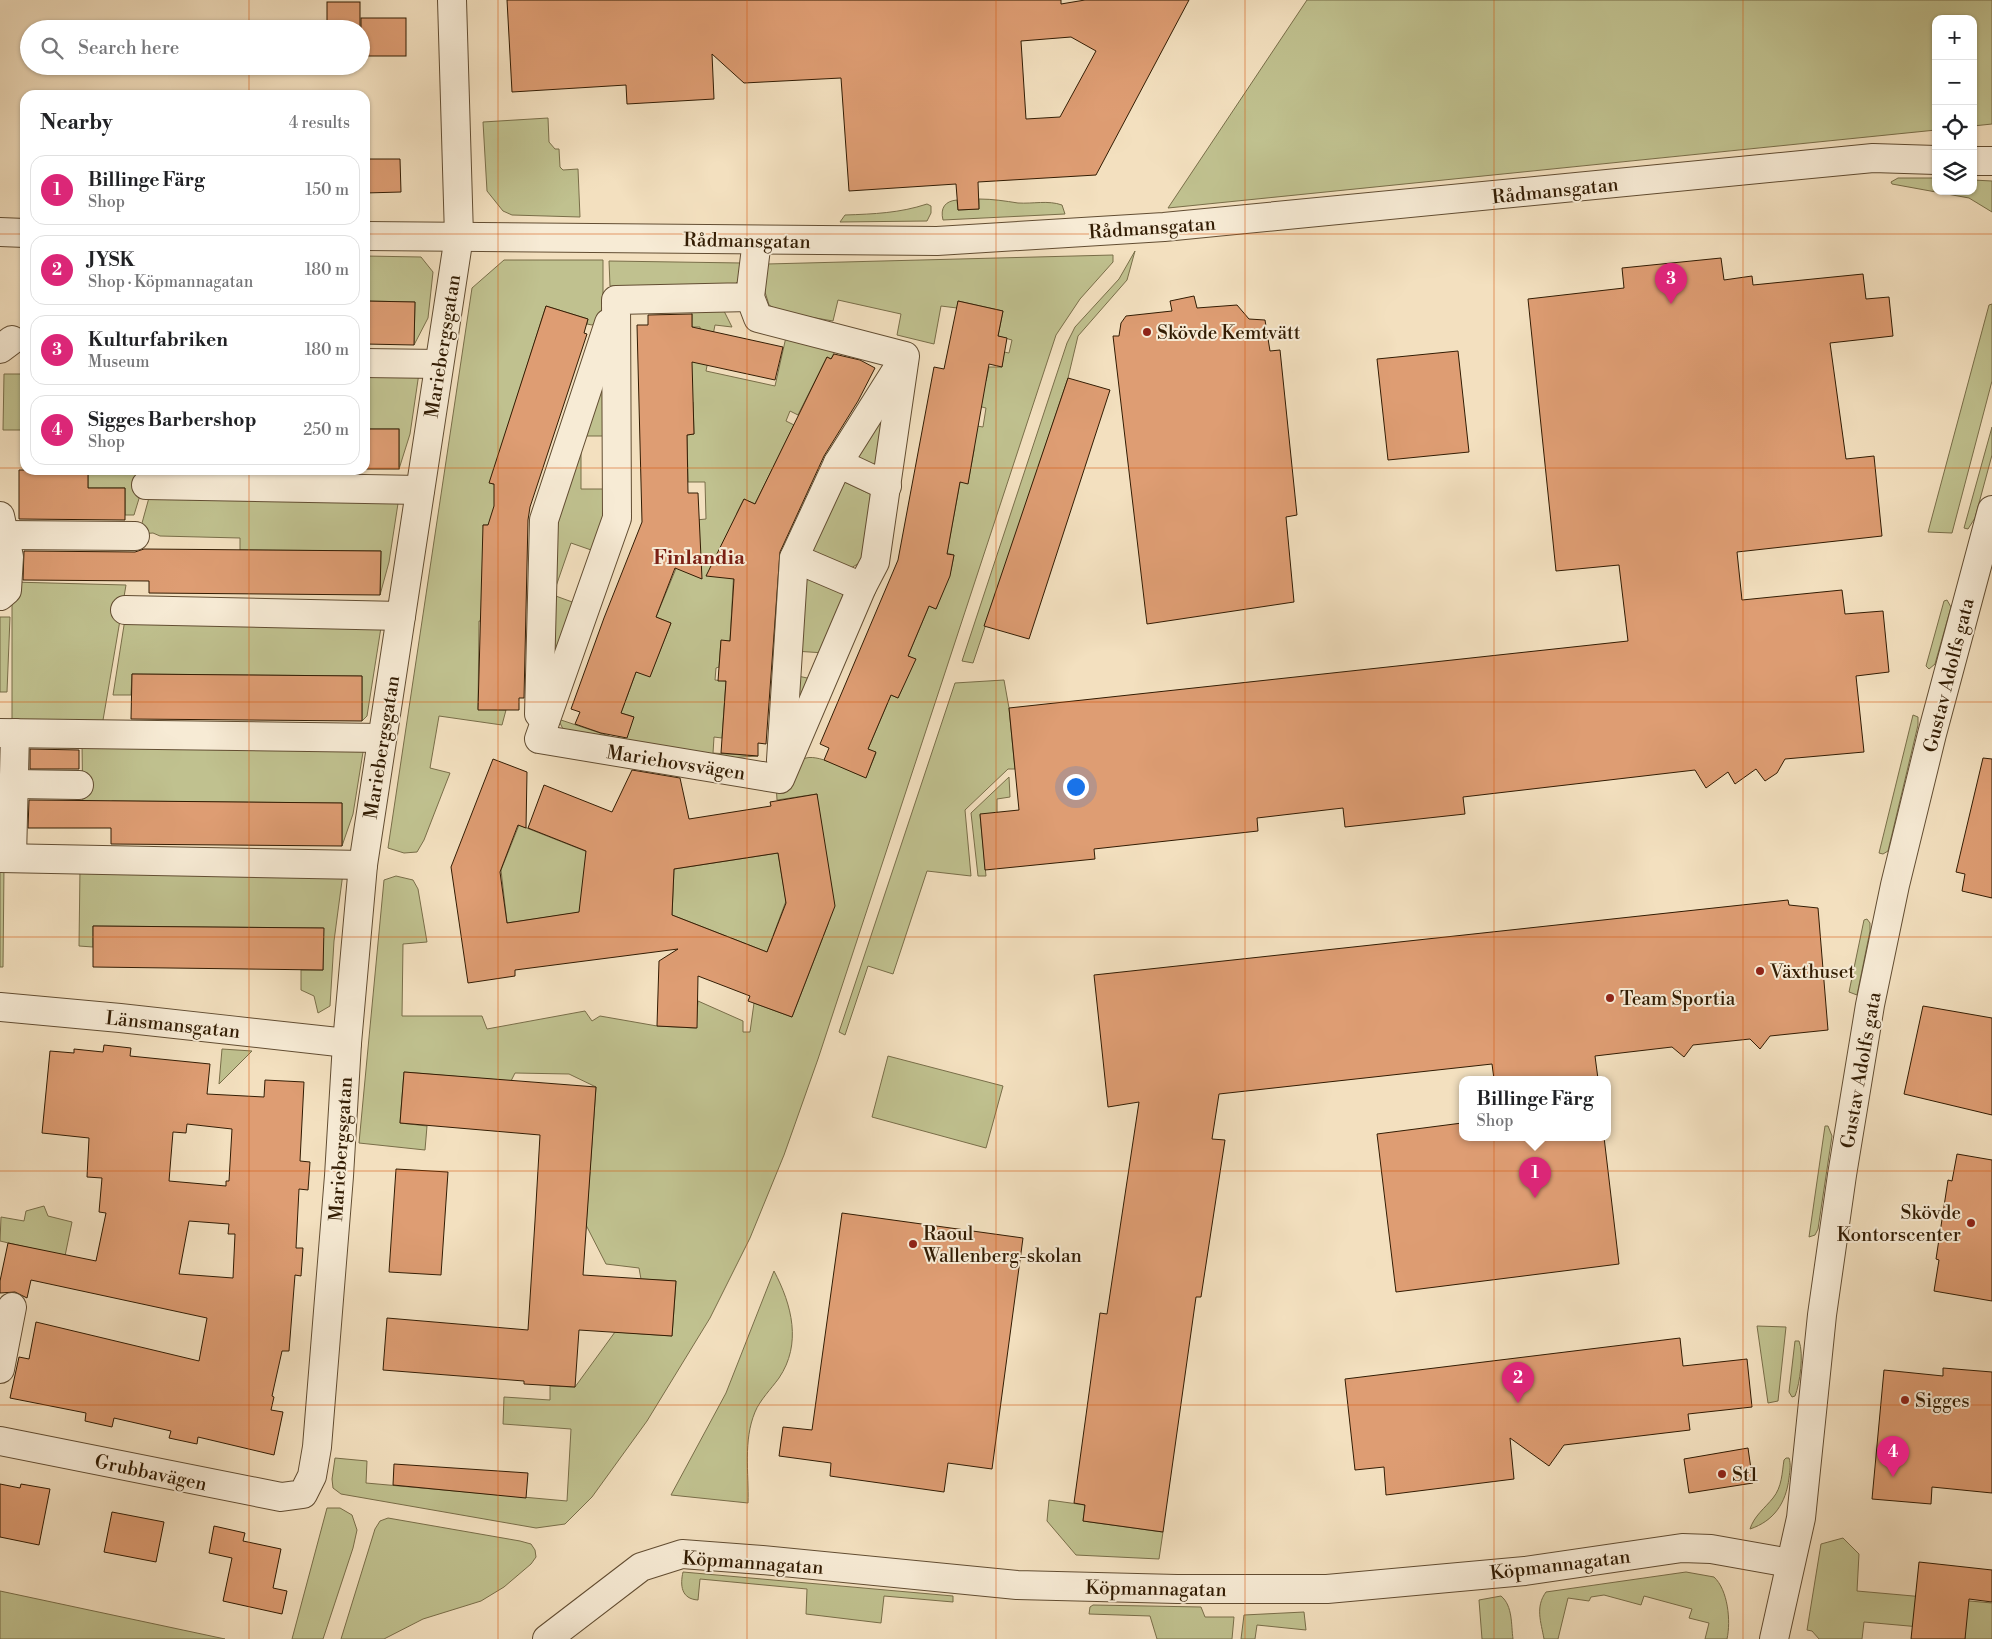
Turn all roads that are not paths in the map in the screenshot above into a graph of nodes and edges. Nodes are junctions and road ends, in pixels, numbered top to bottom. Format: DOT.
graph roads {
  1 [pos="452,0"];
  2 [pos="1932,160"];
  3 [pos="1977,161"];
  4 [pos="1992,161"];
  5 [pos="0,232"];
  6 [pos="20,233"];
  7 [pos="370,236"];
  8 [pos="459,236"];
  9 [pos="757,240"];
  10 [pos="750,297"];
  11 [pos="616,300"];
  12 [pos="905,356"];
  13 [pos="370,363"];
  14 [pos="439,364"];
  15 [pos="838,464"];
  16 [pos="146,485"];
  17 [pos="887,486"];
  18 [pos="420,490"];
  19 [pos="1992,510"];
  20 [pos="2,525"];
  21 [pos="135,536"];
  22 [pos="794,558"];
  23 [pos="862,587"];
  24 [pos="0,596"];
  25 [pos="125,610"];
  26 [pos="401,616"];
  27 [pos="786,662"];
  28 [pos="830,665"];
  29 [pos="7,733"];
  30 [pos="382,738"];
  31 [pos="538,739"];
  32 [pos="780,779"];
  33 [pos="14,784"];
  34 [pos="79,785"];
  35 [pos="6,858"];
  36 [pos="364,865"];
  37 [pos="0,1007"];
  38 [pos="347,1043"];
  39 [pos="12,1306"];
  40 [pos="0,1368"];
  41 [pos="0,1441"];
  42 [pos="303,1494"];
  43 [pos="1790,1563"];
  44 [pos="547,1639"];
  45 [pos="1774,1639"];
  1 -- 8 [label="street, Mariebergsgatan"];
  2 -- 9 [label="street, Rådmansgatan"];
  3 -- 4 [label="street"];
  5 -- 6 [label="street"];
  7 -- 8 [label="street, Rådmansgatan"];
  8 -- 9 [label="street, Rådmansgatan"];
  8 -- 14 [label="street, Mariebergsgatan"];
  9 -- 10 [label="street"];
  10 -- 11 [label="street"];
  10 -- 12 [label="street"];
  11 -- 31 [label="street"];
  11 -- 31 [label="street"];
  12 -- 15 [label="street"];
  12 -- 17 [label="street"];
  13 -- 14 [label="street"];
  14 -- 18 [label="street, Mariebergsgatan"];
  15 -- 17 [label="street"];
  15 -- 22 [label="street"];
  16 -- 18 [label="street"];
  17 -- 23 [label="street"];
  18 -- 26 [label="street, Mariebergsgatan"];
  19 -- 43 [label="street, Gustav Adolfs gata"];
  20 -- 21 [label="street"];
  20 -- 24 [label="street"];
  22 -- 23 [label="street"];
  22 -- 27 [label="street"];
  23 -- 28 [label="street"];
  25 -- 26 [label="street"];
  26 -- 30 [label="street, Mariebergsgatan"];
  27 -- 28 [label="street"];
  27 -- 32 [label="street"];
  28 -- 32 [label="street"];
  29 -- 30 [label="street"];
  29 -- 33 [label="street"];
  30 -- 36 [label="street, Mariebergsgatan"];
  31 -- 32 [label="street, Mariehovsvägen"];
  33 -- 34 [label="street"];
  33 -- 35 [label="street"];
  35 -- 36 [label="street"];
  36 -- 38 [label="street, Mariebergsgatan"];
  37 -- 38 [label="street, Länsmansgatan"];
  38 -- 42 [label="street, Mariebergsgatan"];
  39 -- 40 [label="street"];
  41 -- 42 [label="street, Grubbavägen"];
  43 -- 44 [label="street, Köpmannagatan"];
  43 -- 45 [label="street, Gustav Adolfs gata"];
}
